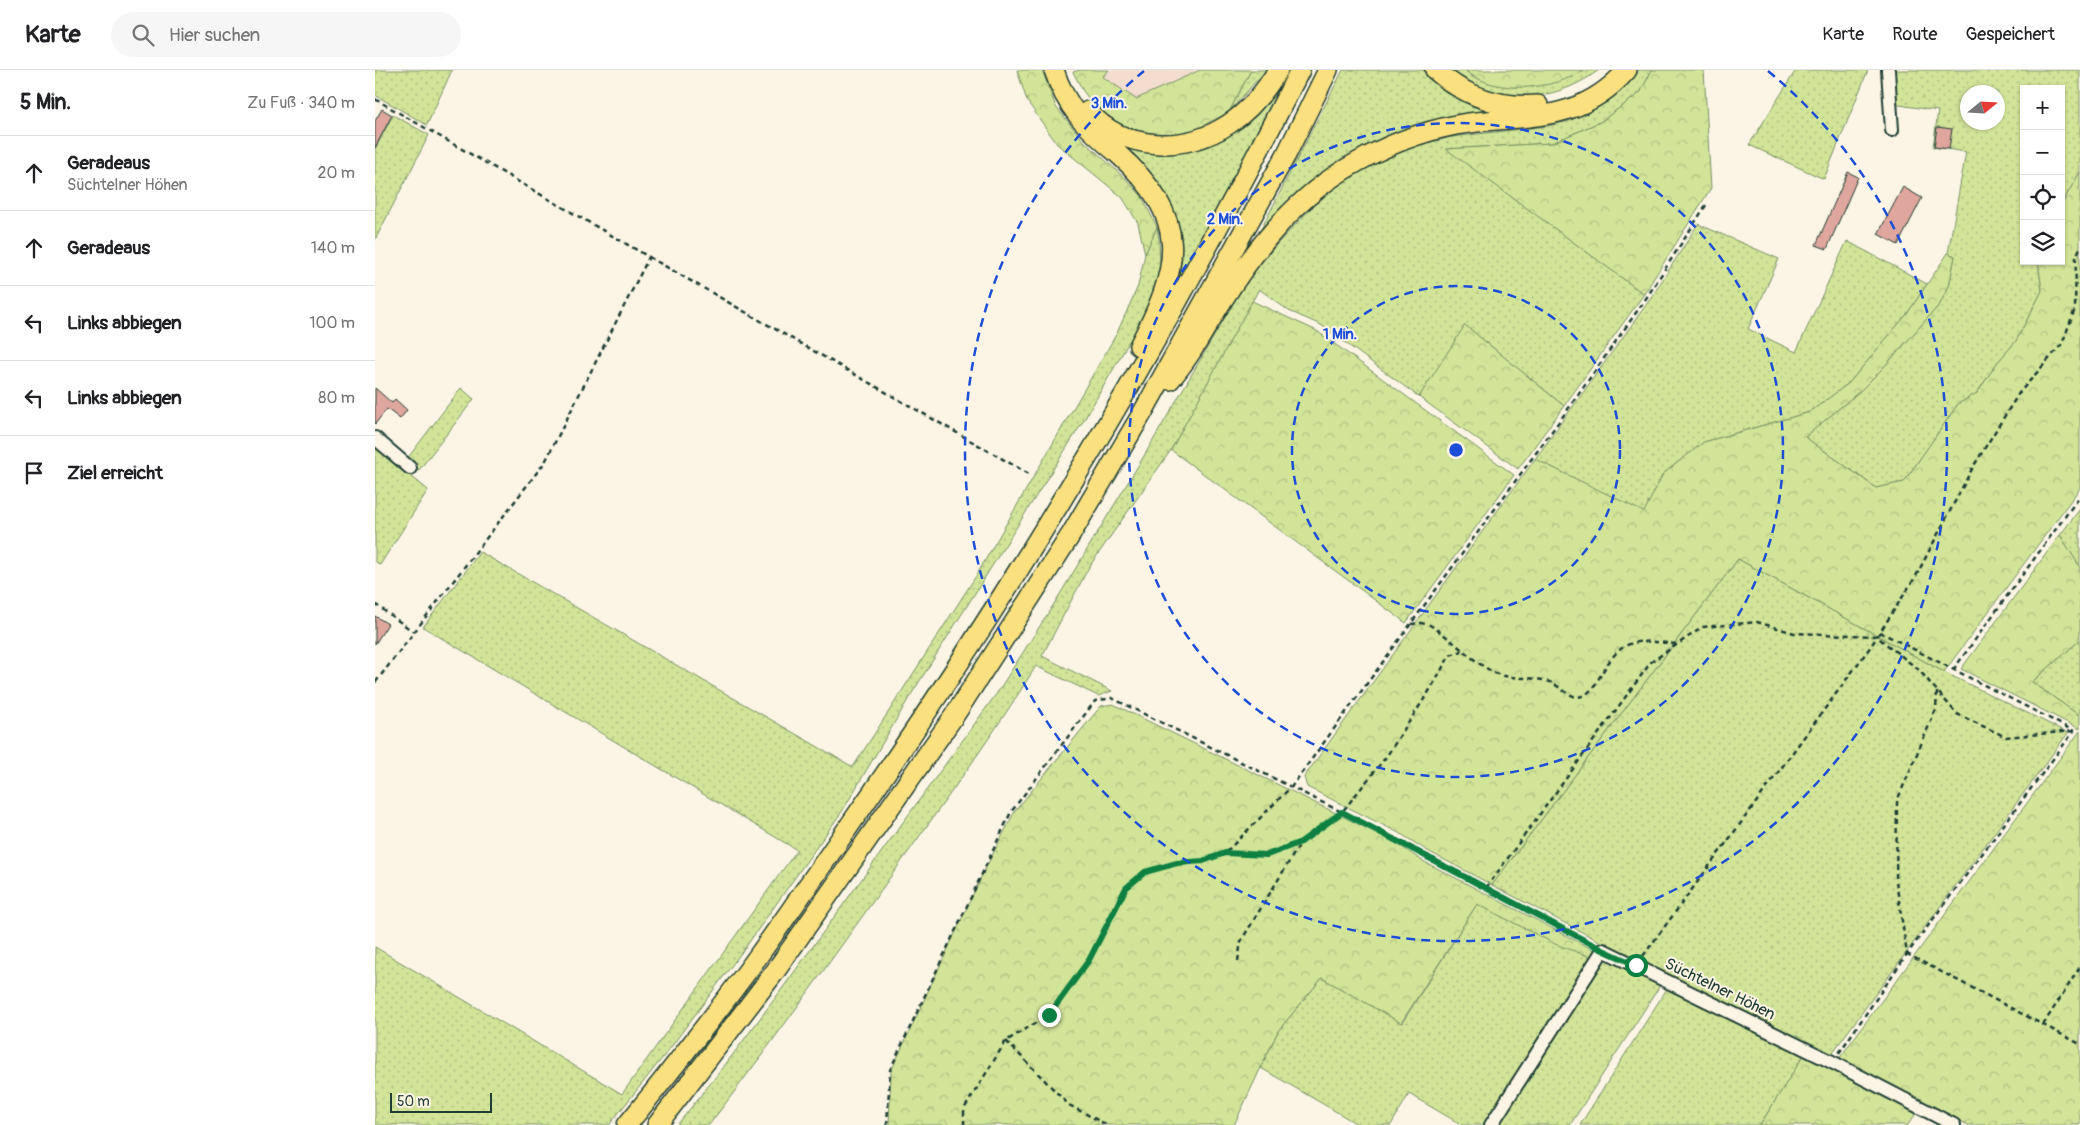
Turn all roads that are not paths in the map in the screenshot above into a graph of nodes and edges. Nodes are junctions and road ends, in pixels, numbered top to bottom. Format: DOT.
graph roads {
  1 [pos="1054,70"];
  2 [pos="1064,70"];
  3 [pos="1278,70"];
  4 [pos="1300,70"];
  5 [pos="1328,70"];
  6 [pos="1435,70"];
  7 [pos="1612,70"];
  8 [pos="1627,70"];
  9 [pos="1888,70"];
  10 [pos="1892,130"];
  11 [pos="1143,412"];
  12 [pos="1101,437"];
  13 [pos="375,438"];
  14 [pos="411,468"];
  15 [pos="627,1125"];
  16 [pos="657,1125"];
  17 [pos="1491,1125"];
  18 [pos="1954,1125"];
  1 -- 12 [label="highway"];
  2 -- 3 [label="highway"];
  4 -- 12 [label="highway"];
  5 -- 11 [label="highway"];
  6 -- 7 [label="highway"];
  8 -- 11 [label="highway"];
  9 -- 10 [label="street"];
  11 -- 16 [label="highway"];
  12 -- 15 [label="highway"];
  13 -- 14 [label="street"];
  17 -- 18 [label="street, Süchtelner Höhen"];
}
